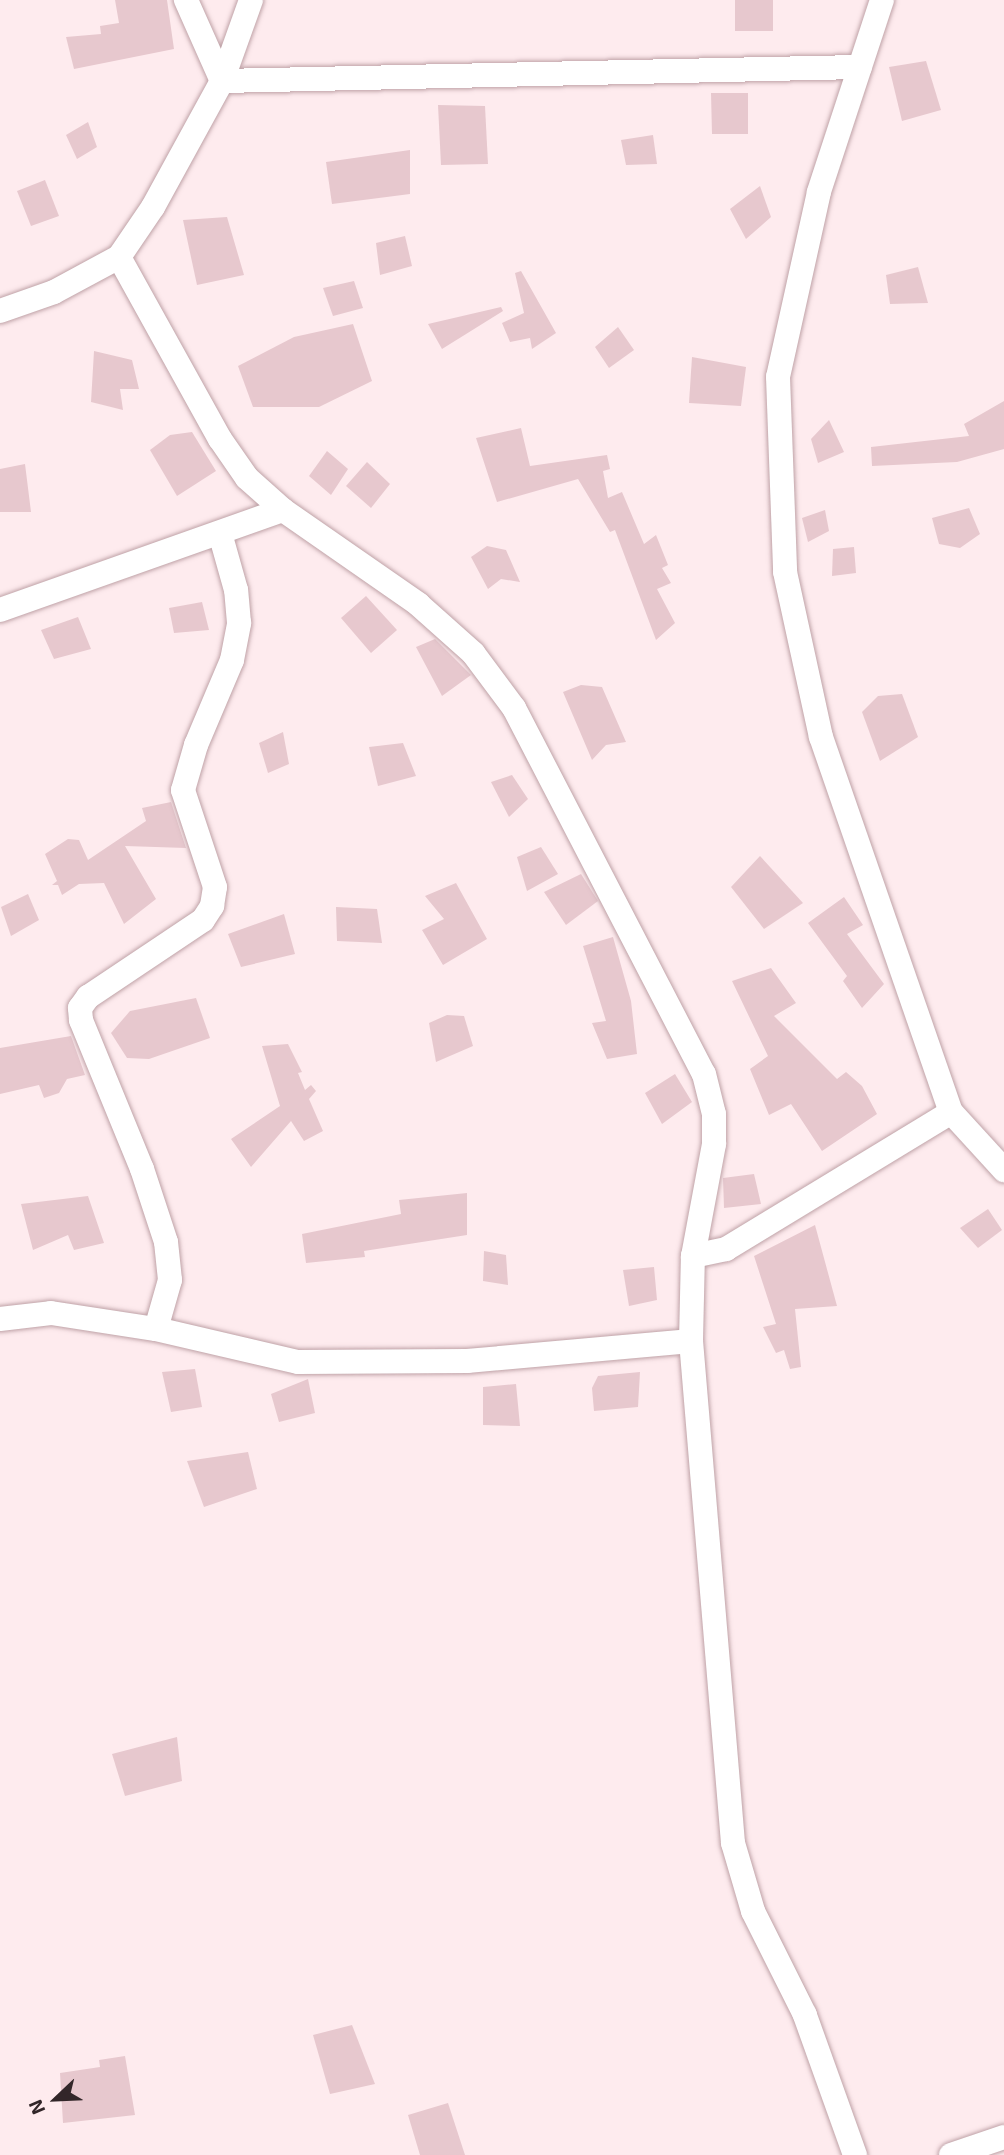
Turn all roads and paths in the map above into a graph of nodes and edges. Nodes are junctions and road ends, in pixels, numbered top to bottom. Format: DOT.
graph roads {
  1 [pos="186,0"];
  2 [pos="251,0"];
  3 [pos="882,0"];
  4 [pos="860,68"];
  5 [pos="222,81"];
  6 [pos="119,257"];
  7 [pos="0,311"];
  8 [pos="283,510"];
  9 [pos="220,533"];
  10 [pos="0,610"];
  11 [pos="951,1112"];
  12 [pos="1004,1170"];
  13 [pos="693,1256"];
  14 [pos="0,1319"];
  15 [pos="156,1329"];
  16 [pos="691,1341"];
  17 [pos="1004,2137"];
  18 [pos="855,2155"];
  19 [pos="951,2155"];
  1 -- 5 [label="street"];
  2 -- 5 [label="street"];
  3 -- 4 [label="street"];
  4 -- 5 [label="street"];
  4 -- 11 [label="street"];
  5 -- 6 [label="street"];
  6 -- 7 [label="street"];
  6 -- 8 [label="street"];
  8 -- 9 [label="street"];
  8 -- 13 [label="street"];
  9 -- 10 [label="street"];
  9 -- 15 [label="street"];
  11 -- 12 [label="street"];
  11 -- 13 [label="street"];
  13 -- 16 [label="street"];
  14 -- 15 [label="street"];
  15 -- 16 [label="street"];
  16 -- 18 [label="street"];
  17 -- 19 [label="street"];
}
